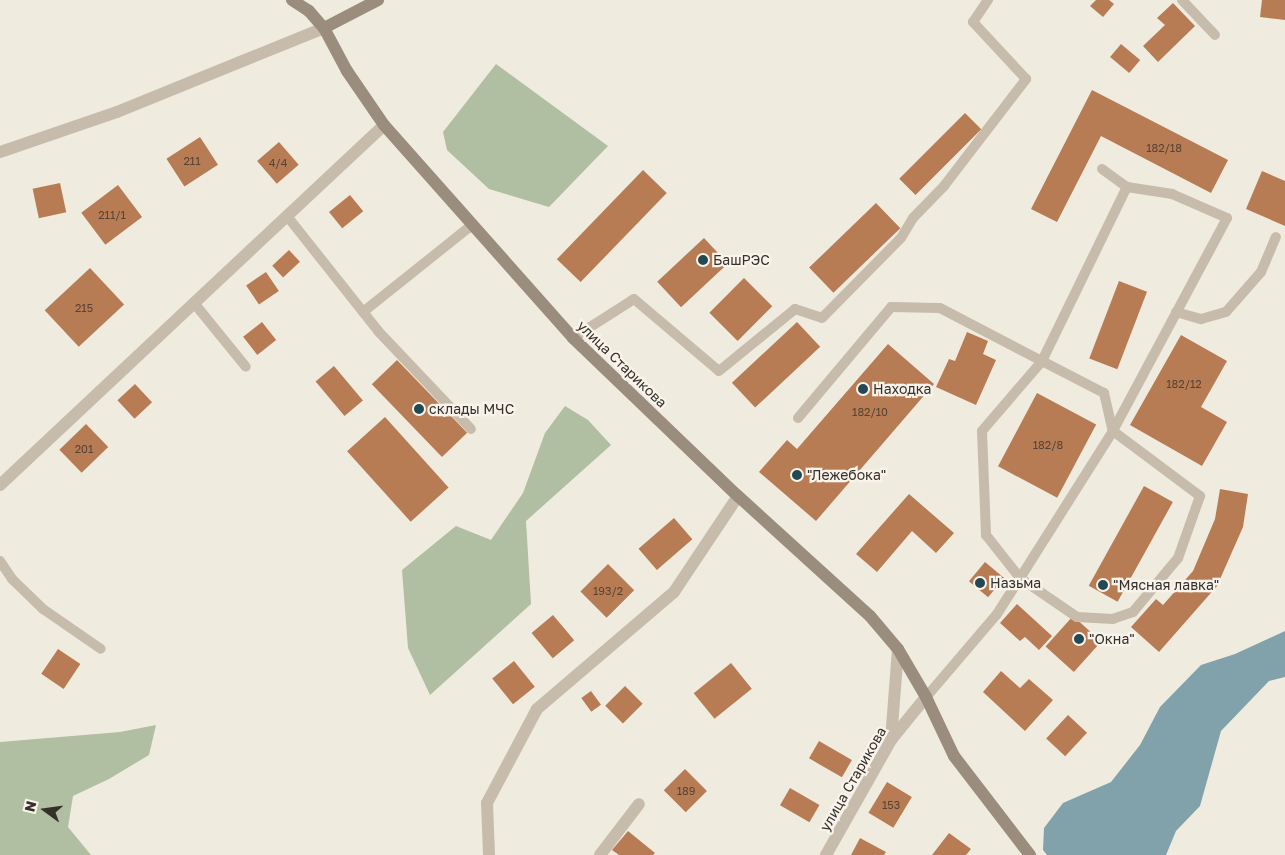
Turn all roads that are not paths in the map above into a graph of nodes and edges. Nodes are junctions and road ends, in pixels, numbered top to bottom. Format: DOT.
graph roads {
  1 [pos="292,0"];
  2 [pos="378,0"];
  3 [pos="988,0"];
  4 [pos="1182,0"];
  5 [pos="324,28"];
  6 [pos="1215,35"];
  7 [pos="384,124"];
  8 [pos="0,152"];
  9 [pos="1102,169"];
  10 [pos="1127,187"];
  11 [pos="287,216"];
  12 [pos="472,224"];
  13 [pos="1276,237"];
  14 [pos="194,303"];
  15 [pos="363,312"];
  16 [pos="1176,312"];
  17 [pos="573,338"];
  18 [pos="1042,361"];
  19 [pos="246,367"];
  20 [pos="798,418"];
  21 [pos="471,429"];
  22 [pos="1113,431"];
  23 [pos="0,485"];
  24 [pos="738,496"];
  25 [pos="0,561"];
  26 [pos="1020,578"];
  27 [pos="101,649"];
  28 [pos="898,649"];
  29 [pos="926,697"];
  30 [pos="891,740"];
  31 [pos="638,804"];
  32 [pos="489,855"];
  33 [pos="600,855"];
  34 [pos="826,855"];
  35 [pos="1030,855"];
  1 -- 5 [label="street, улица Старикова"];
  2 -- 5 [label="street"];
  3 -- 17 [label="lane"];
  4 -- 6 [label="lane"];
  5 -- 7 [label="street, улица Старикова"];
  5 -- 8 [label="street"];
  7 -- 11 [label="street"];
  7 -- 12 [label="street, улица Старикова"];
  9 -- 10 [label="lane"];
  10 -- 16 [label="lane"];
  10 -- 18 [label="lane"];
  11 -- 14 [label="street"];
  11 -- 15 [label="lane"];
  12 -- 15 [label="lane"];
  12 -- 17 [label="street, улица Старикова"];
  13 -- 16 [label="lane"];
  14 -- 19 [label="lane"];
  14 -- 23 [label="street"];
  15 -- 21 [label="lane"];
  16 -- 22 [label="lane"];
  17 -- 24 [label="street, улица Старикова"];
  18 -- 20 [label="lane"];
  18 -- 22 [label="lane"];
  18 -- 26 [label="lane"];
  22 -- 26 [label="lane"];
  22 -- 26 [label="lane"];
  24 -- 28 [label="street, улица Старикова"];
  24 -- 32 [label="street"];
  25 -- 27 [label="lane"];
  26 -- 29 [label="lane"];
  28 -- 29 [label="street, улица Старикова"];
  28 -- 30 [label="street"];
  29 -- 30 [label="street, улица Старикова"];
  29 -- 35 [label="street, улица Старикова"];
  30 -- 34 [label="street, улица Старикова"];
  31 -- 33 [label="street"];
}
